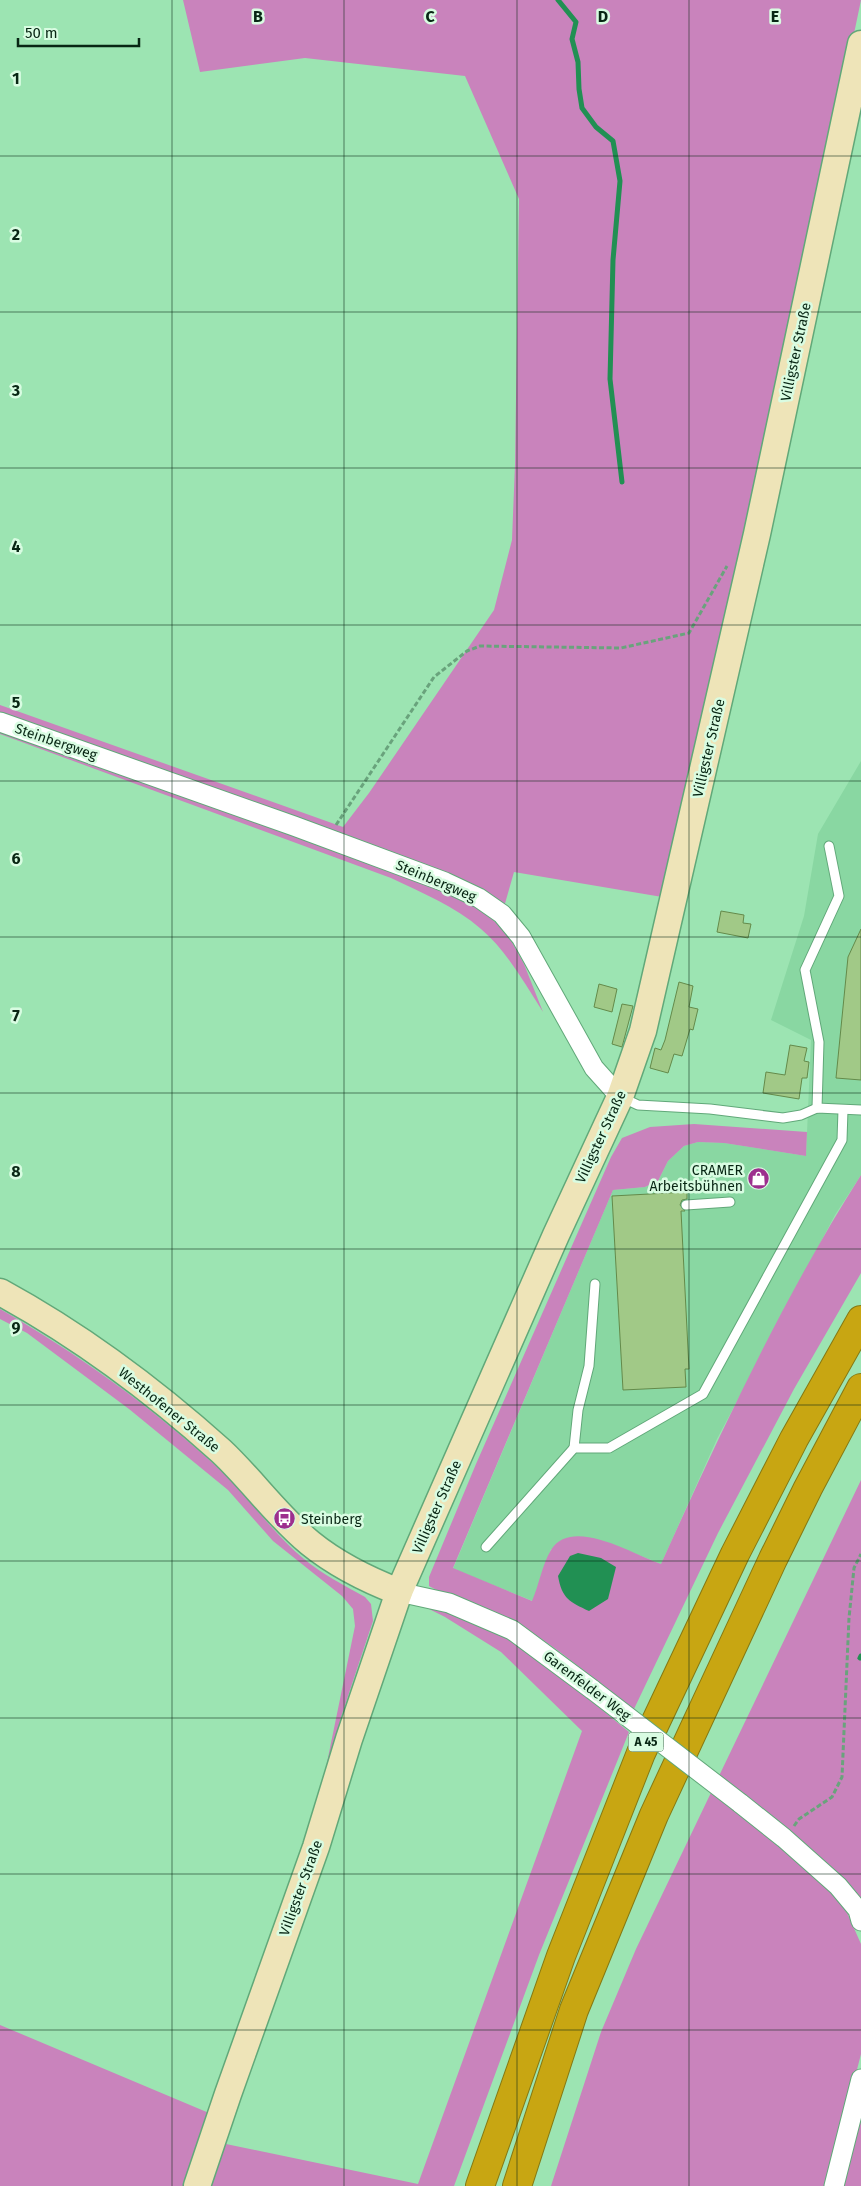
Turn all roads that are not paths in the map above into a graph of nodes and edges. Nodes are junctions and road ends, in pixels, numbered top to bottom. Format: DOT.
graph roads {
  1 [pos="861,44"];
  2 [pos="0,722"];
  3 [pos="829,846"];
  4 [pos="620,1097"];
  5 [pos="816,1108"];
  6 [pos="844,1110"];
  7 [pos="861,1110"];
  8 [pos="730,1202"];
  9 [pos="686,1205"];
  10 [pos="595,1284"];
  11 [pos="0,1292"];
  12 [pos="861,1320"];
  13 [pos="861,1388"];
  14 [pos="574,1448"];
  15 [pos="486,1547"];
  16 [pos="400,1592"];
  17 [pos="861,1920"];
  18 [pos="861,2079"];
  19 [pos="197,2186"];
  20 [pos="480,2186"];
  21 [pos="517,2186"];
  22 [pos="834,2186"];
  1 -- 4 [label="main road, Villigster Straße"];
  2 -- 4 [label="street, Steinbergweg"];
  3 -- 5 [label="lane"];
  4 -- 5 [label="lane, Steinbergweg"];
  4 -- 16 [label="main road, Villigster Straße"];
  5 -- 6 [label="lane"];
  6 -- 7 [label="lane"];
  6 -- 14 [label="lane"];
  8 -- 9 [label="lane"];
  10 -- 14 [label="lane"];
  11 -- 16 [label="main road, Westhofener Straße"];
  12 -- 20 [label="highway, A 45"];
  13 -- 21 [label="highway, A 45"];
  14 -- 15 [label="lane"];
  16 -- 17 [label="street, Garenfelder Weg, bridge"];
  16 -- 19 [label="main road, Villigster Straße"];
  18 -- 22 [label="street"];
}
